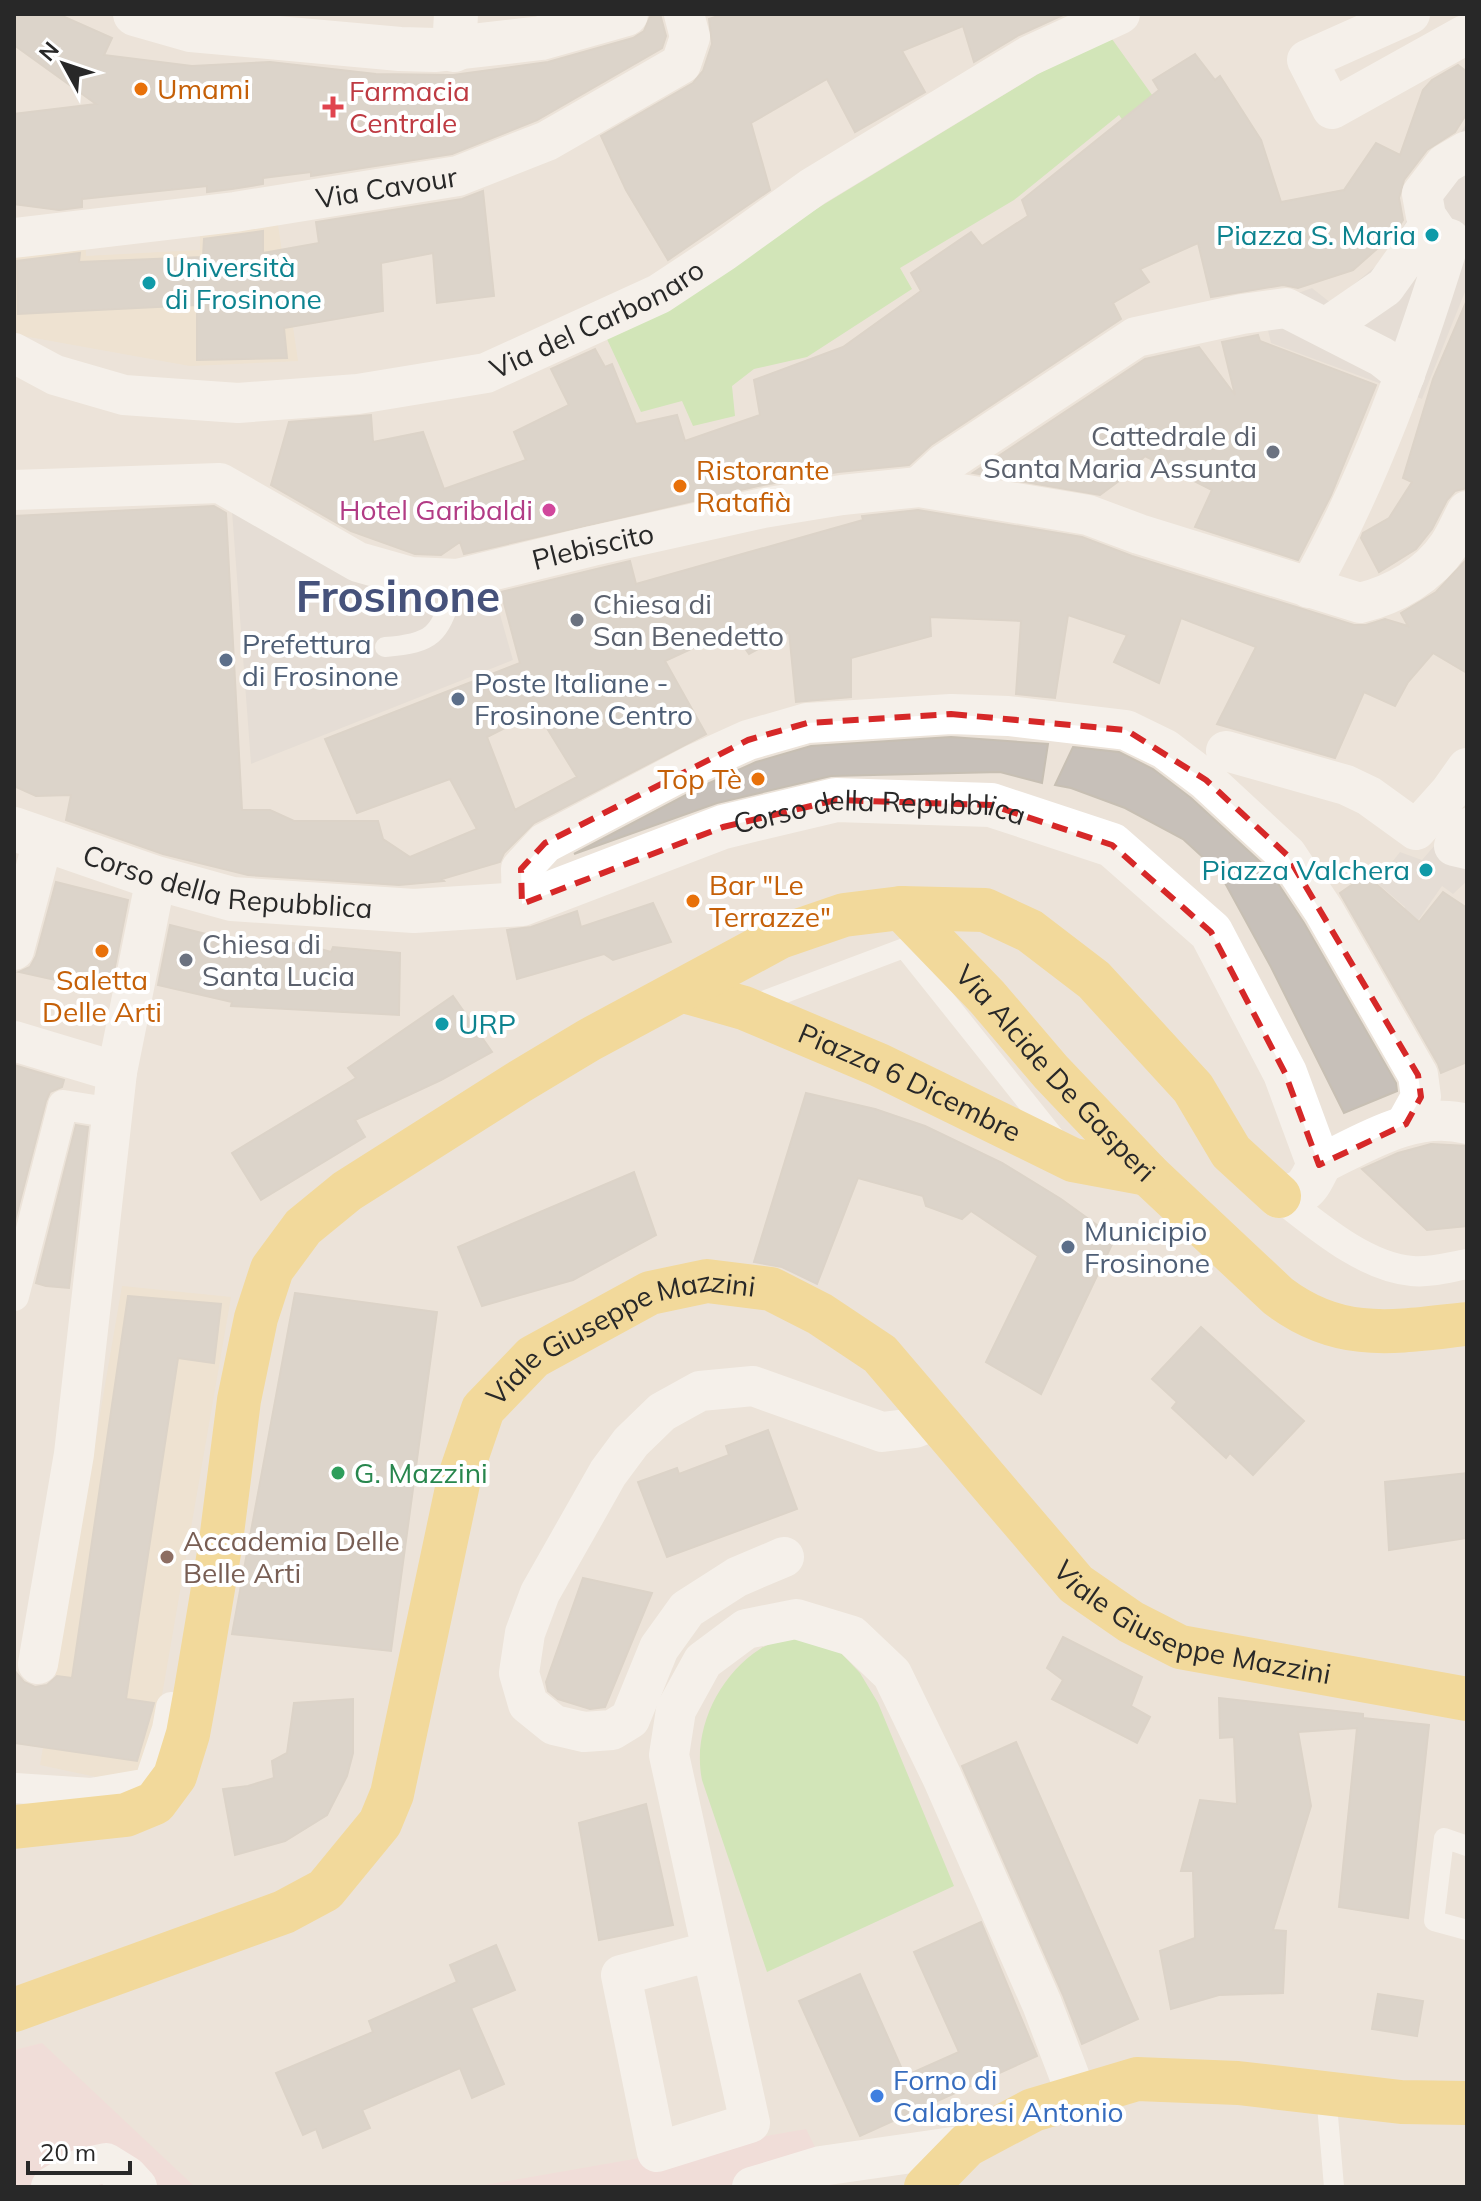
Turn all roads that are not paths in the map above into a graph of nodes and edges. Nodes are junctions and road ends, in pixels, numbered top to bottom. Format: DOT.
graph roads {
  1 [pos="135,14"];
  2 [pos="626,14"];
  3 [pos="684,14"];
  4 [pos="1120,14"];
  5 [pos="1410,14"];
  6 [pos="1460,29"];
  7 [pos="455,32"];
  8 [pos="1467,151"];
  9 [pos="1439,235"];
  10 [pos="14,238"];
  11 [pos="1327,327"];
  12 [pos="14,353"];
  13 [pos="1405,375"];
  14 [pos="919,487"];
  15 [pos="14,490"];
  16 [pos="1467,511"];
  17 [pos="458,579"];
  18 [pos="1309,588"];
  19 [pos="385,647"];
  20 [pos="1226,751"];
  21 [pos="1467,768"];
  22 [pos="1467,828"];
  23 [pos="29,835"];
  24 [pos="1467,849"];
  25 [pos="156,878"];
  26 [pos="522,904"];
  27 [pos="901,908"];
  28 [pos="14,950"];
  29 [pos="684,991"];
  30 [pos="744,1008"];
  31 [pos="14,1041"];
  32 [pos="117,1072"];
  33 [pos="113,1113"];
  34 [pos="1406,1124"];
  35 [pos="1467,1124"];
  36 [pos="1073,1160"];
  37 [pos="1319,1165"];
  38 [pos="1148,1174"];
  39 [pos="1279,1196"];
  40 [pos="1467,1264"];
  41 [pos="14,1296"];
  42 [pos="1467,1324"];
  43 [pos="938,1419"];
  44 [pos="784,1557"];
  45 [pos="202,1650"];
  46 [pos="38,1664"];
  47 [pos="1467,1699"];
  48 [pos="15,1788"];
  49 [pos="14,1827"];
  50 [pos="1467,1846"];
  51 [pos="1467,1930"];
  52 [pos="712,1951"];
  53 [pos="14,2010"];
  54 [pos="1326,2093"];
  55 [pos="1077,2096"];
  56 [pos="1467,2103"];
  57 [pos="967,2145"];
  58 [pos="51,2187"];
  59 [pos="137,2187"];
  60 [pos="752,2187"];
  61 [pos="926,2187"];
  62 [pos="1334,2187"];
  1 -- 7 [label="main road"];
  2 -- 7 [label="main road"];
  3 -- 10 [label="street, Via Cavour"];
  4 -- 12 [label="street, Via del Carbonaro"];
  5 -- 6 [label="street"];
  8 -- 9 [label="street"];
  9 -- 11 [label="street"];
  9 -- 13 [label="street"];
  11 -- 13 [label="street"];
  11 -- 14 [label="street"];
  13 -- 18 [label="street"];
  14 -- 17 [label="street, Plebiscito"];
  14 -- 18 [label="street, Plebiscito"];
  15 -- 17 [label="street, Plebiscito"];
  16 -- 18 [label="street, Plebiscito"];
  17 -- 19 [label="lane"];
  20 -- 21 [label="street"];
  22 -- 24 [label="street"];
  23 -- 25 [label="main road, Corso della Repubblica"];
  23 -- 28 [label="street"];
  25 -- 26 [label="main road, Corso della Repubblica"];
  25 -- 32 [label="street"];
  26 -- 34 [label="street"];
  26 -- 37 [label="main road, Corso della Repubblica"];
  27 -- 29 [label="main road"];
  27 -- 38 [label="main road, Via Alcide De Gasperi"];
  27 -- 39 [label="main road"];
  29 -- 30 [label="main road, Piazza 6 Dicembre"];
  29 -- 45 [label="main road"];
  30 -- 36 [label="main road, Piazza 6 Dicembre"];
  30 -- 36 [label="lane, Piazza 6 Dicembre"];
  31 -- 32 [label="street"];
  32 -- 33 [label="street"];
  33 -- 41 [label="street"];
  33 -- 46 [label="street"];
  34 -- 35 [label="street"];
  34 -- 37 [label="street"];
  36 -- 38 [label="main road, Piazza 6 Dicembre"];
  37 -- 39 [label="main road"];
  38 -- 42 [label="main road, Via Alcide De Gasperi"];
  39 -- 40 [label="street"];
  43 -- 44 [label="street"];
  43 -- 47 [label="main road, Viale Giuseppe Mazzini"];
  43 -- 53 [label="main road, Viale Giuseppe Mazzini"];
  45 -- 48 [label="street"];
  45 -- 49 [label="main road"];
  50 -- 51 [label="lane"];
  52 -- 52 [label="street"];
  52 -- 55 [label="street"];
  54 -- 55 [label="main road"];
  54 -- 56 [label="main road"];
  54 -- 62 [label="lane"];
  55 -- 57 [label="main road"];
  57 -- 60 [label="street"];
  57 -- 61 [label="main road"];
  58 -- 59 [label="street"];
}
